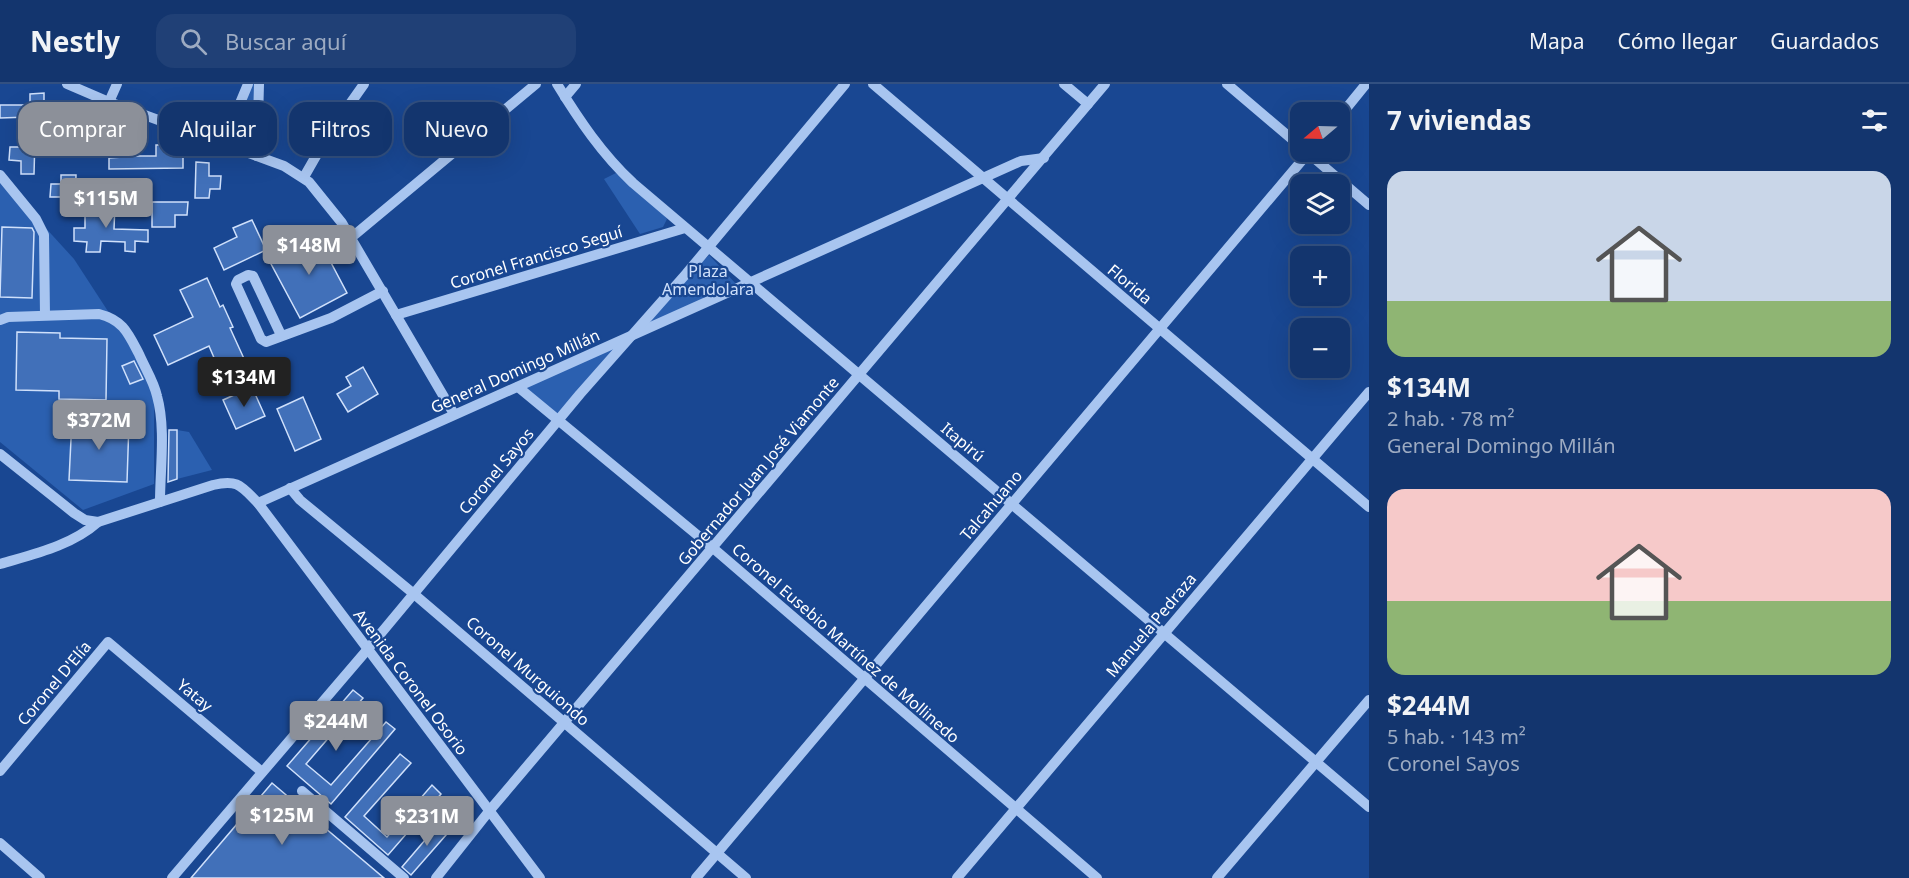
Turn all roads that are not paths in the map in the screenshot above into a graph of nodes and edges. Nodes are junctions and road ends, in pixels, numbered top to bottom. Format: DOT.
graph roads {
  1 [pos="68,84"];
  2 [pos="117,84"];
  3 [pos="248,84"];
  4 [pos="259,84"];
  5 [pos="364,84"];
  6 [pos="536,84"];
  7 [pos="557,84"];
  8 [pos="576,84"];
  9 [pos="845,84"];
  10 [pos="873,84"];
  11 [pos="1064,84"];
  12 [pos="1105,84"];
  13 [pos="1227,84"];
  14 [pos="1366,84"];
  15 [pos="565,97"];
  16 [pos="109,102"];
  17 [pos="241,102"];
  18 [pos="258,102"];
  19 [pos="1088,104"];
  20 [pos="1350,104"];
  21 [pos="1290,138"];
  22 [pos="257,156"];
  23 [pos="1044,158"];
  24 [pos="1300,162"];
  25 [pos="1320,162"];
  26 [pos="0,175"];
  27 [pos="304,177"];
  28 [pos="982,179"];
  29 [pos="1008,200"];
  30 [pos="1369,205"];
  31 [pos="685,228"];
  32 [pos="352,237"];
  33 [pos="707,247"];
  34 [pos="751,283"];
  35 [pos="383,291"];
  36 [pos="45,315"];
  37 [pos="396,315"];
  38 [pos="0,320"];
  39 [pos="1161,329"];
  40 [pos="281,335"];
  41 [pos="630,337"];
  42 [pos="858,374"];
  43 [pos="518,387"];
  44 [pos="1369,392"];
  45 [pos="454,414"];
  46 [pos="558,420"];
  47 [pos="0,454"];
  48 [pos="1313,458"];
  49 [pos="290,488"];
  50 [pos="160,502"];
  51 [pos="1012,502"];
  52 [pos="258,503"];
  53 [pos="1369,507"];
  54 [pos="98,522"];
  55 [pos="713,548"];
  56 [pos="0,564"];
  57 [pos="414,594"];
  58 [pos="1164,634"];
  59 [pos="108,642"];
  60 [pos="368,650"];
  61 [pos="863,678"];
  62 [pos="1369,700"];
  63 [pos="564,723"];
  64 [pos="1316,762"];
  65 [pos="0,771"];
  66 [pos="262,772"];
  67 [pos="302,791"];
  68 [pos="1369,807"];
  69 [pos="1016,808"];
  70 [pos="490,810"];
  71 [pos="0,843"];
  72 [pos="717,854"];
  73 [pos="40,878"];
  74 [pos="172,878"];
  75 [pos="404,878"];
  76 [pos="436,878"];
  77 [pos="540,878"];
  78 [pos="696,878"];
  79 [pos="746,878"];
  80 [pos="957,878"];
  81 [pos="1097,878"];
  82 [pos="1217,878"];
  1 -- 16 [label="street"];
  2 -- 16 [label="street"];
  3 -- 17 [label="street"];
  4 -- 18 [label="street"];
  5 -- 27 [label="street"];
  6 -- 32 [label="street"];
  7 -- 15 [label="street, Itapirú"];
  8 -- 15 [label="street"];
  9 -- 33 [label="street, Coronel Sayos"];
  10 -- 28 [label="street, Florida"];
  11 -- 19 [label="street"];
  12 -- 19 [label="street, Gobernador Juan José Viamonte"];
  13 -- 21 [label="street"];
  14 -- 20 [label="street"];
  15 -- 31 [label="street, Itapirú"];
  19 -- 23 [label="street, Gobernador Juan José Viamonte"];
  22 -- 27 [label="street"];
  23 -- 28 [label="street, General Domingo Millán"];
  23 -- 29 [label="street, Gobernador Juan José Viamonte"];
  24 -- 39 [label="street, Talcahuano"];
  25 -- 30 [label="street"];
  26 -- 36 [label="street"];
  27 -- 32 [label="street"];
  28 -- 29 [label="street, Florida"];
  28 -- 34 [label="street, General Domingo Millán"];
  29 -- 39 [label="street, Florida"];
  29 -- 42 [label="street, Gobernador Juan José Viamonte"];
  31 -- 33 [label="street, Itapirú"];
  31 -- 37 [label="street, Coronel Francisco Seguí"];
  32 -- 35 [label="street"];
  33 -- 34 [label="street, Itapirú"];
  33 -- 41 [label="street, Coronel Sayos"];
  34 -- 41 [label="street, General Domingo Millán"];
  34 -- 42 [label="street, Itapirú"];
  35 -- 37 [label="street"];
  35 -- 40 [label="street"];
  36 -- 38 [label="street"];
  36 -- 50 [label="street"];
  37 -- 45 [label="street"];
  39 -- 48 [label="street, Florida"];
  39 -- 51 [label="street, Talcahuano"];
  40 -- 40 [label="street"];
  41 -- 43 [label="street, General Domingo Millán"];
  41 -- 46 [label="street, Coronel Sayos"];
  42 -- 51 [label="street, Itapirú"];
  42 -- 55 [label="street, Gobernador Juan José Viamonte"];
  43 -- 45 [label="street, General Domingo Millán"];
  43 -- 46 [label="street, Coronel Eusebio Martínez de Mollinedo"];
  44 -- 48 [label="street, Manuela Pedraza"];
  45 -- 49 [label="street, General Domingo Millán"];
  46 -- 55 [label="street, Coronel Eusebio Martínez de Mollinedo"];
  46 -- 57 [label="street, Coronel Sayos"];
  47 -- 54 [label="street"];
  48 -- 53 [label="street, Florida"];
  48 -- 58 [label="street, Manuela Pedraza"];
  49 -- 52 [label="street, General Domingo Millán"];
  49 -- 57 [label="street, Coronel Murguiondo"];
  50 -- 52 [label="street"];
  50 -- 54 [label="street"];
  51 -- 58 [label="street, Itapirú"];
  51 -- 61 [label="street, Talcahuano"];
  52 -- 60 [label="street, Avenida Coronel Osorio"];
  54 -- 56 [label="street"];
  55 -- 61 [label="street, Coronel Eusebio Martínez de Mollinedo"];
  55 -- 63 [label="street, Gobernador Juan José Viamonte"];
  57 -- 60 [label="street, Coronel Sayos"];
  57 -- 63 [label="street, Coronel Murguiondo"];
  58 -- 64 [label="street, Itapirú"];
  58 -- 69 [label="street, Manuela Pedraza"];
  59 -- 65 [label="street, Coronel D'Elía"];
  59 -- 66 [label="street, Yatay"];
  60 -- 66 [label="street, Coronel Sayos"];
  60 -- 70 [label="street, Avenida Coronel Osorio"];
  61 -- 69 [label="street, Coronel Eusebio Martínez de Mollinedo"];
  61 -- 72 [label="street, Talcahuano"];
  62 -- 64 [label="street"];
  63 -- 70 [label="street, Gobernador Juan José Viamonte"];
  63 -- 72 [label="street, Coronel Murguiondo"];
  64 -- 68 [label="street, Itapirú"];
  64 -- 82 [label="street"];
  66 -- 74 [label="street, Coronel Sayos"];
  67 -- 75 [label="street"];
  69 -- 80 [label="street, Manuela Pedraza"];
  69 -- 81 [label="street, Coronel Eusebio Martínez de Mollinedo"];
  70 -- 76 [label="street, Gobernador Juan José Viamonte"];
  70 -- 77 [label="street, Avenida Coronel Osorio"];
  71 -- 73 [label="street"];
  72 -- 78 [label="street, Talcahuano"];
  72 -- 79 [label="street, Coronel Murguiondo"];
}
